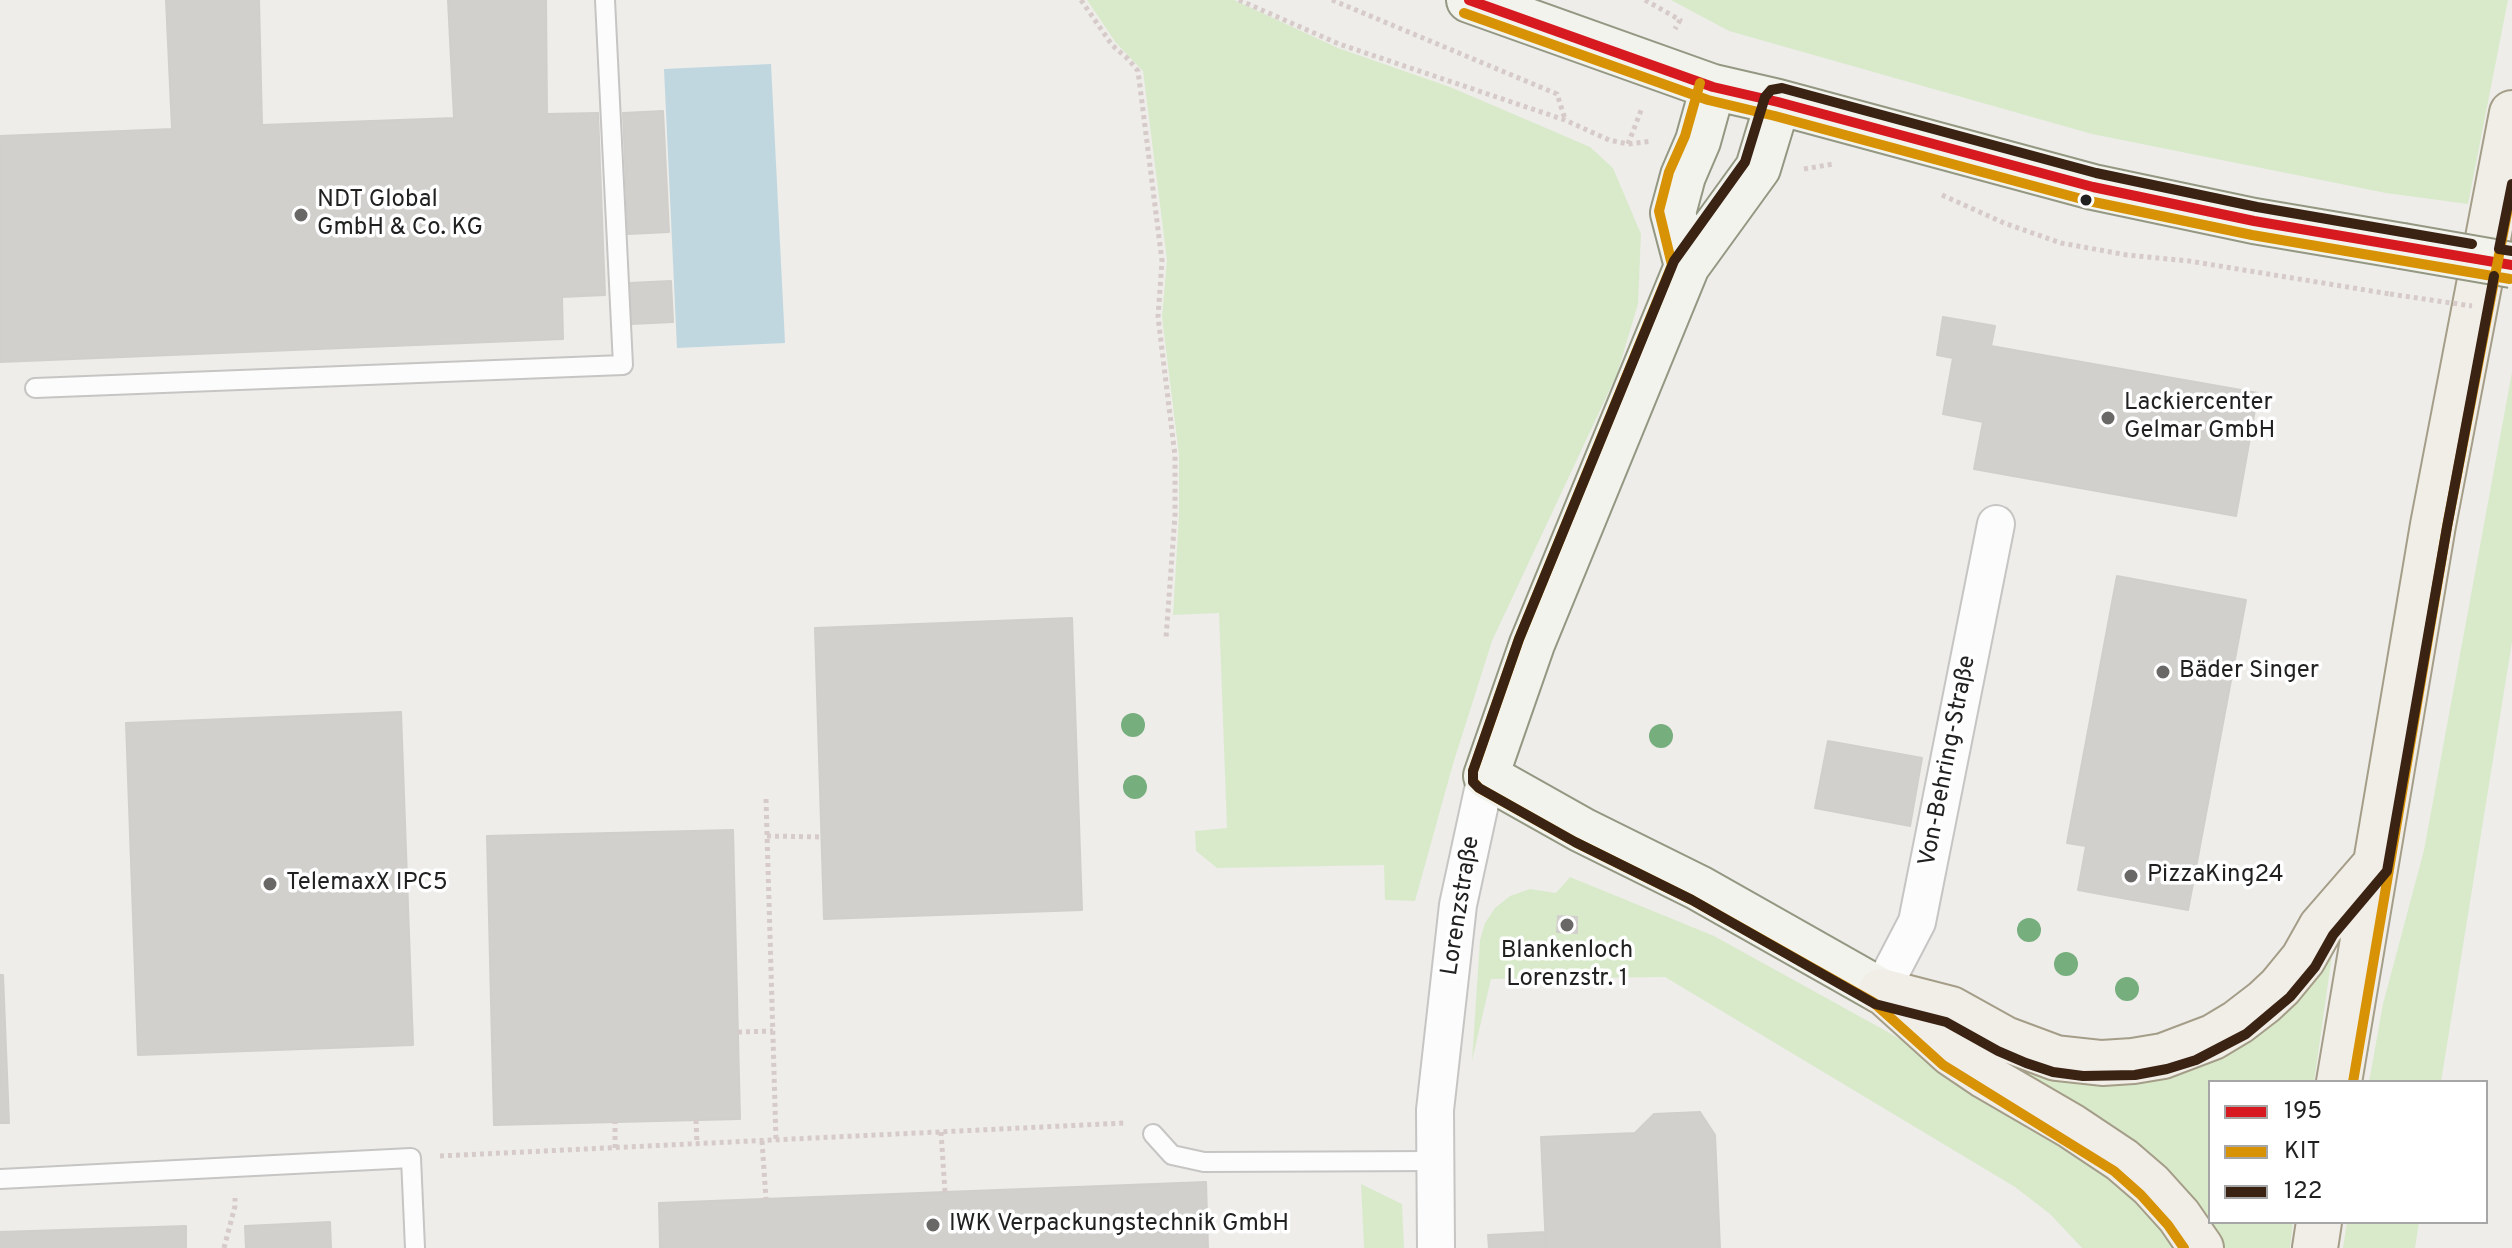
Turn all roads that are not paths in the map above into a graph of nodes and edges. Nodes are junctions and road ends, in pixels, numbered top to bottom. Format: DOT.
graph roads {
  1 [pos="605,0"];
  2 [pos="1469,0"];
  3 [pos="1713,87"];
  4 [pos="1778,102"];
  5 [pos="2512,113"];
  6 [pos="2512,265"];
  7 [pos="1687,266"];
  8 [pos="35,388"];
  9 [pos="1996,524"];
  10 [pos="1486,776"];
  11 [pos="2374,866"];
  12 [pos="1881,991"];
  13 [pos="2339,1080"];
  14 [pos="1153,1134"];
  15 [pos="1436,1161"];
  16 [pos="0,1179"];
  17 [pos="2319,1224"];
  18 [pos="415,1248"];
  19 [pos="1436,1248"];
  20 [pos="2201,1248"];
  21 [pos="2315,1248"];
  1 -- 8 [label="lane"];
  2 -- 3 [label="main road"];
  3 -- 4 [label="main road"];
  3 -- 7 [label="main road"];
  4 -- 6 [label="main road, bridge"];
  4 -- 7 [label="main road, Lorenzstraße"];
  5 -- 11 [label="main road"];
  7 -- 10 [label="main road, Lorenzstraße"];
  9 -- 12 [label="street, Von-Behring-Straße"];
  10 -- 12 [label="main road"];
  10 -- 15 [label="street, Lorenzstraße"];
  11 -- 12 [label="main road"];
  11 -- 13 [label="main road"];
  12 -- 20 [label="main road"];
  14 -- 15 [label="lane"];
  15 -- 19 [label="street, Lorenzstraße"];
  16 -- 18 [label="lane"];
  17 -- 21 [label="main road"];
}
